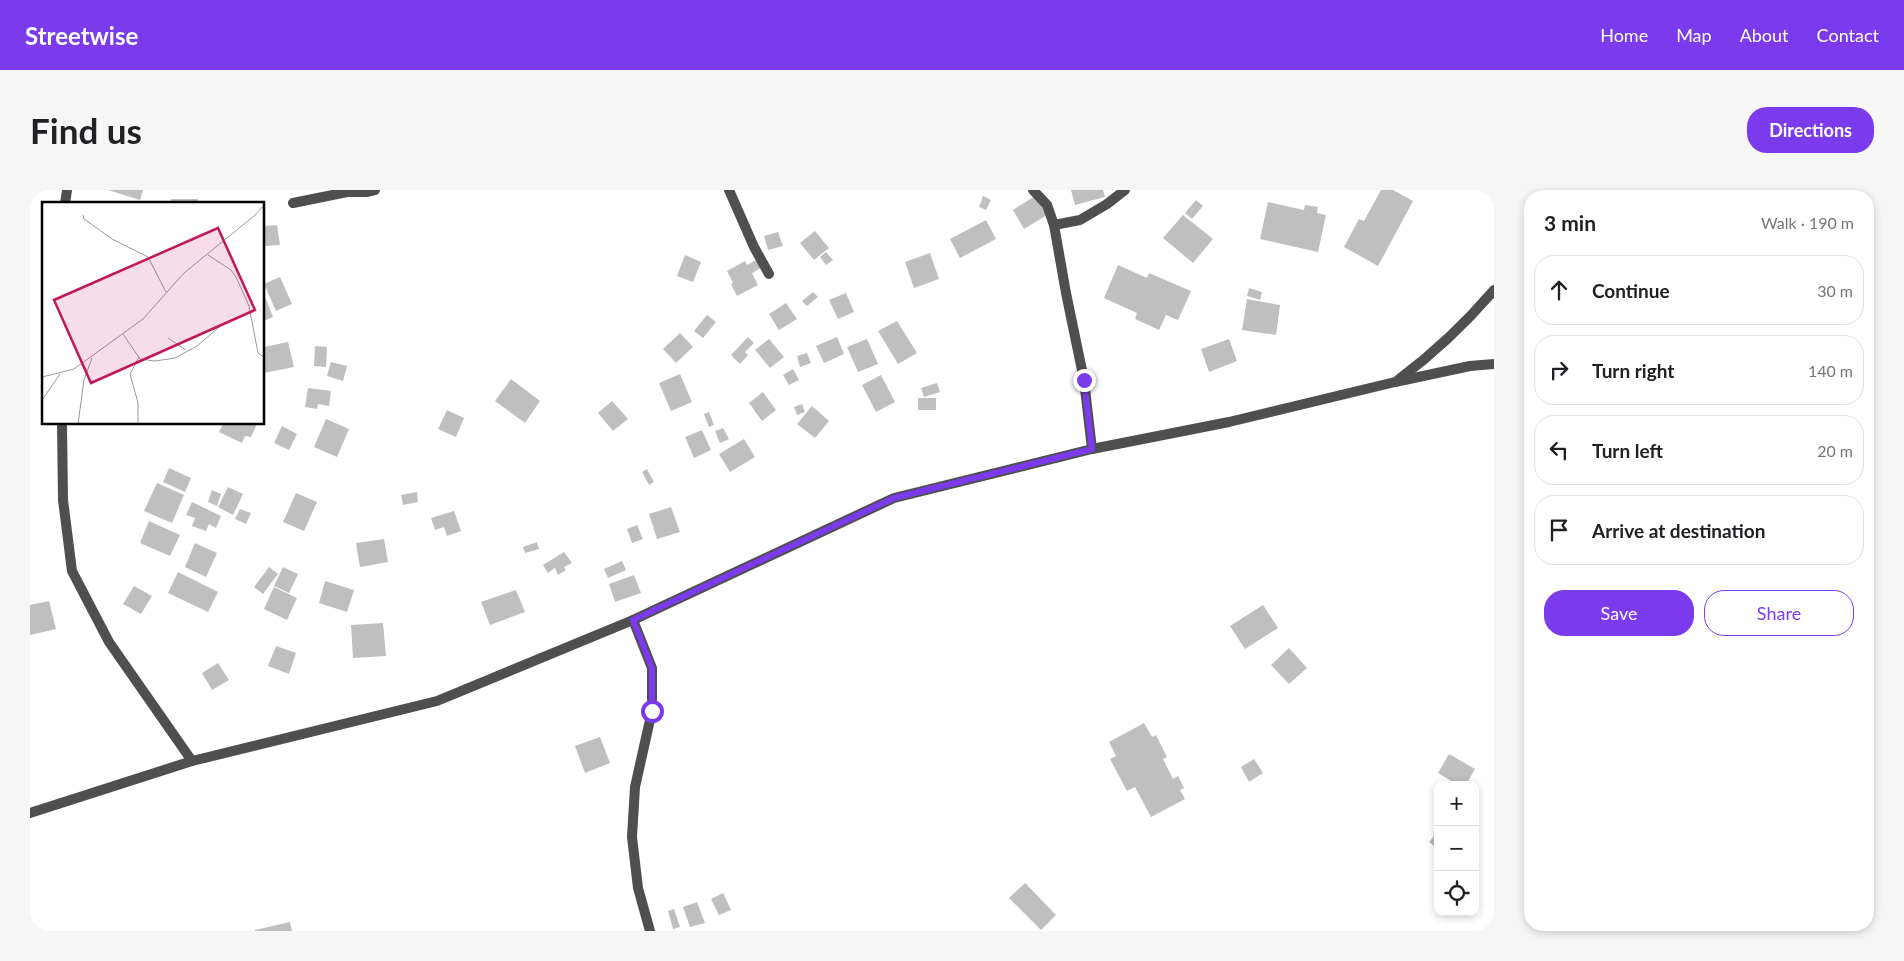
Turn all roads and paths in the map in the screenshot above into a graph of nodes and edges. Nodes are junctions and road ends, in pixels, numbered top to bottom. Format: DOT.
graph roads {
  1 [pos="375,190"];
  2 [pos="729,190"];
  3 [pos="1033,190"];
  4 [pos="1125,190"];
  5 [pos="294,203"];
  6 [pos="1054,225"];
  7 [pos="769,274"];
  8 [pos="1494,290"];
  9 [pos="1494,364"];
  10 [pos="1396,382"];
  11 [pos="62,425"];
  12 [pos="1092,449"];
  13 [pos="633,620"];
  14 [pos="192,761"];
  15 [pos="30,813"];
  16 [pos="650,931"];
  1 -- 5 [label="street"];
  2 -- 7 [label="street"];
  3 -- 6 [label="street"];
  4 -- 6 [label="street"];
  6 -- 12 [label="street"];
  8 -- 10 [label="street"];
  9 -- 10 [label="street"];
  10 -- 12 [label="street"];
  11 -- 14 [label="street"];
  12 -- 13 [label="street"];
  13 -- 14 [label="street"];
  13 -- 16 [label="street"];
  14 -- 15 [label="street"];
}
